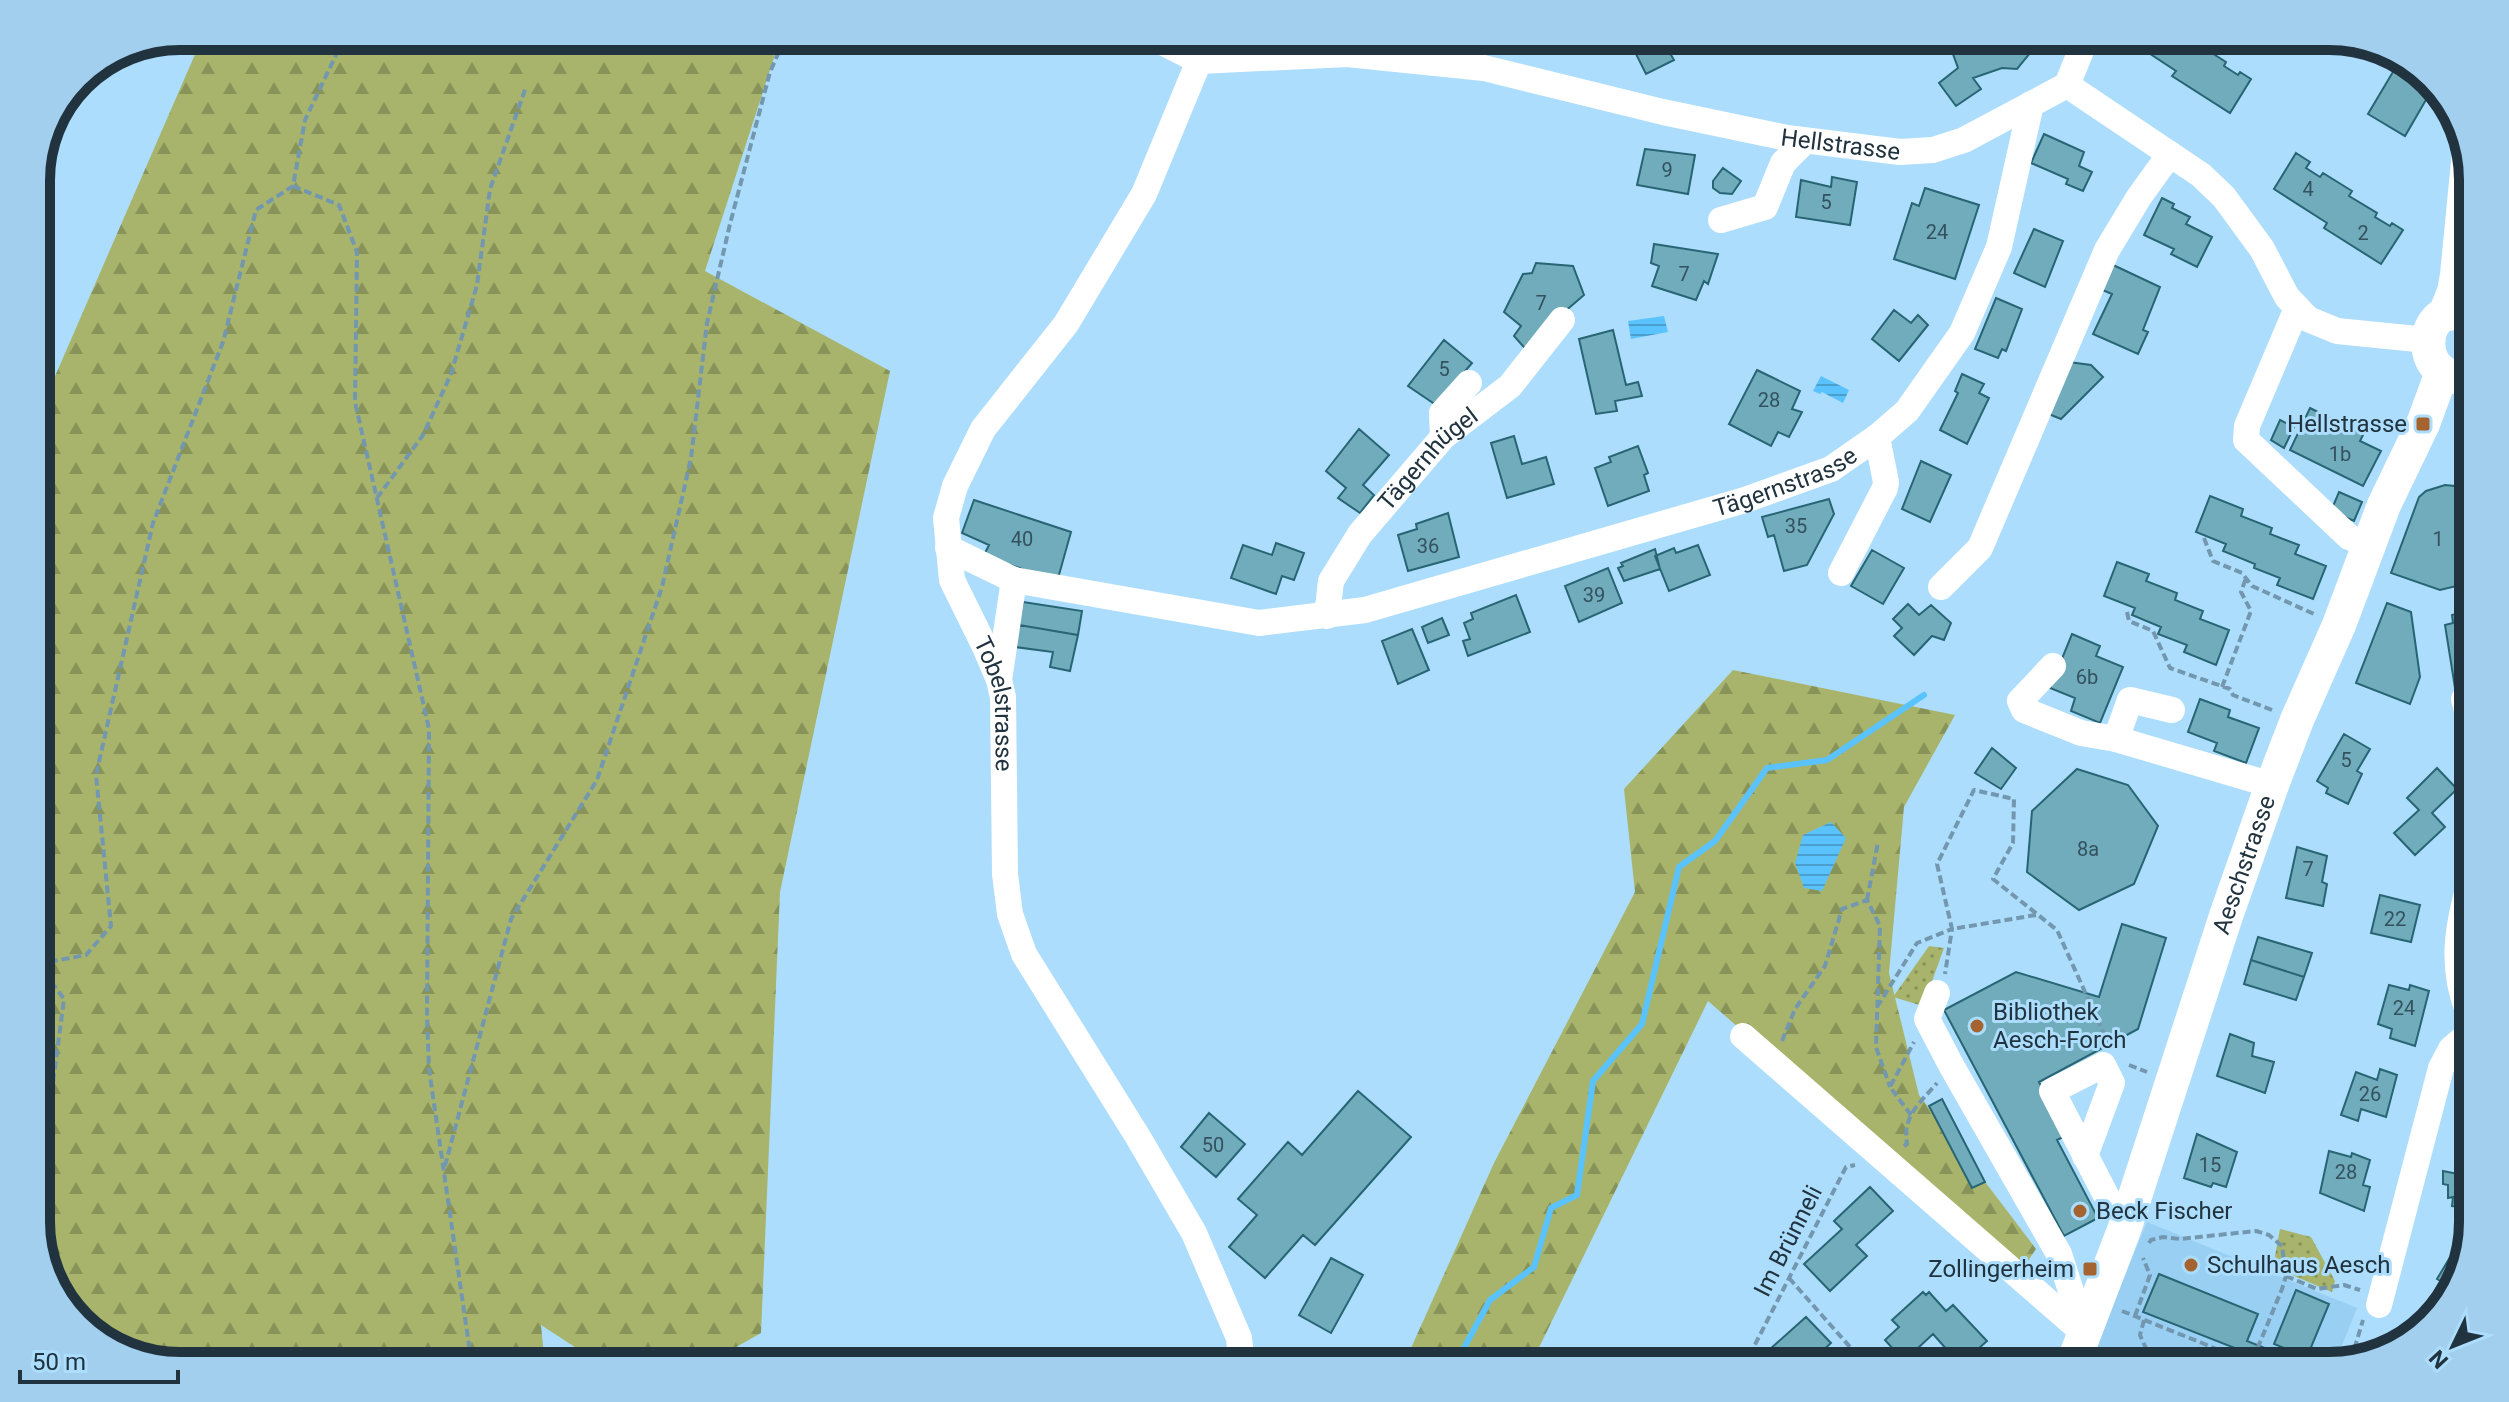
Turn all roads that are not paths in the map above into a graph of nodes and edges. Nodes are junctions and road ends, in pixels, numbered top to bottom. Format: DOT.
graph roads {
  1 [pos="1177,50"];
  2 [pos="1236,50"];
  3 [pos="1278,50"];
  4 [pos="1356,50"];
  5 [pos="1430,50"];
  6 [pos="2081,50"];
  7 [pos="1362,56"];
  8 [pos="1199,61"];
  9 [pos="1419,61"];
  10 [pos="2067,85"];
  11 [pos="2031,104"];
  12 [pos="1805,141"];
  13 [pos="2170,154"];
  14 [pos="1721,220"];
  15 [pos="2459,275"];
  16 [pos="2297,308"];
  17 [pos="1562,320"];
  18 [pos="2449,321"];
  19 [pos="2458,374"];
  20 [pos="1469,383"];
  21 [pos="1443,437"];
  22 [pos="1877,437"];
  23 [pos="2369,545"];
  24 [pos="948,548"];
  25 [pos="1841,573"];
  26 [pos="1014,580"];
  27 [pos="1941,587"];
  28 [pos="1327,616"];
  29 [pos="2053,666"];
  30 [pos="999,680"];
  31 [pos="2172,710"];
  32 [pos="2116,739"];
  33 [pos="2272,785"];
  34 [pos="2459,922"];
  35 [pos="2459,982"];
  36 [pos="1937,993"];
  37 [pos="1743,1036"];
  38 [pos="2459,1042"];
  39 [pos="2085,1156"];
  40 [pos="2129,1216"];
  41 [pos="2370,1298"];
  42 [pos="2085,1334"];
  43 [pos="1240,1352"];
  44 [pos="2078,1352"];
  1 -- 8 [label="street, Hellstrasse"];
  2 -- 8 [label="street, Hellstrasse"];
  3 -- 7 [label="street, Hellstrasse"];
  4 -- 7 [label="street"];
  5 -- 9 [label="street"];
  6 -- 10 [label="street"];
  7 -- 9 [label="street, Hellstrasse"];
  8 -- 24 [label="street, Tobelstrasse"];
  9 -- 12 [label="street, Hellstrasse"];
  10 -- 11 [label="street, Hellstrasse"];
  10 -- 13 [label="street"];
  11 -- 12 [label="street, Hellstrasse"];
  11 -- 22 [label="street, Tägernstrasse"];
  12 -- 14 [label="street"];
  13 -- 16 [label="street"];
  13 -- 27 [label="street"];
  15 -- 18 [label="highway"];
  16 -- 18 [label="street"];
  16 -- 23 [label="street"];
  17 -- 21 [label="street, Tägernhügel"];
  18 -- 19 [label="main road"];
  19 -- 23 [label="main road, Aeschstrasse"];
  20 -- 21 [label="street"];
  21 -- 28 [label="street, Tägernhügel"];
  22 -- 25 [label="street"];
  22 -- 28 [label="street, Tägernstrasse"];
  23 -- 33 [label="main road, Aeschstrasse"];
  24 -- 26 [label="street, Tägernstrasse"];
  24 -- 30 [label="street, Tobelstrasse"];
  26 -- 28 [label="street, Tägernstrasse"];
  26 -- 30 [label="street"];
  29 -- 32 [label="street"];
  30 -- 43 [label="street, Tobelstrasse"];
  31 -- 32 [label="street"];
  32 -- 33 [label="street"];
  33 -- 40 [label="main road, Aeschstrasse"];
  34 -- 35 [label="street"];
  36 -- 42 [label="street"];
  37 -- 42 [label="street"];
  38 -- 41 [label="street"];
  39 -- 40 [label="street"];
  40 -- 42 [label="main road, Aeschstrasse"];
  42 -- 44 [label="main road, Aeschstrasse"];
}
